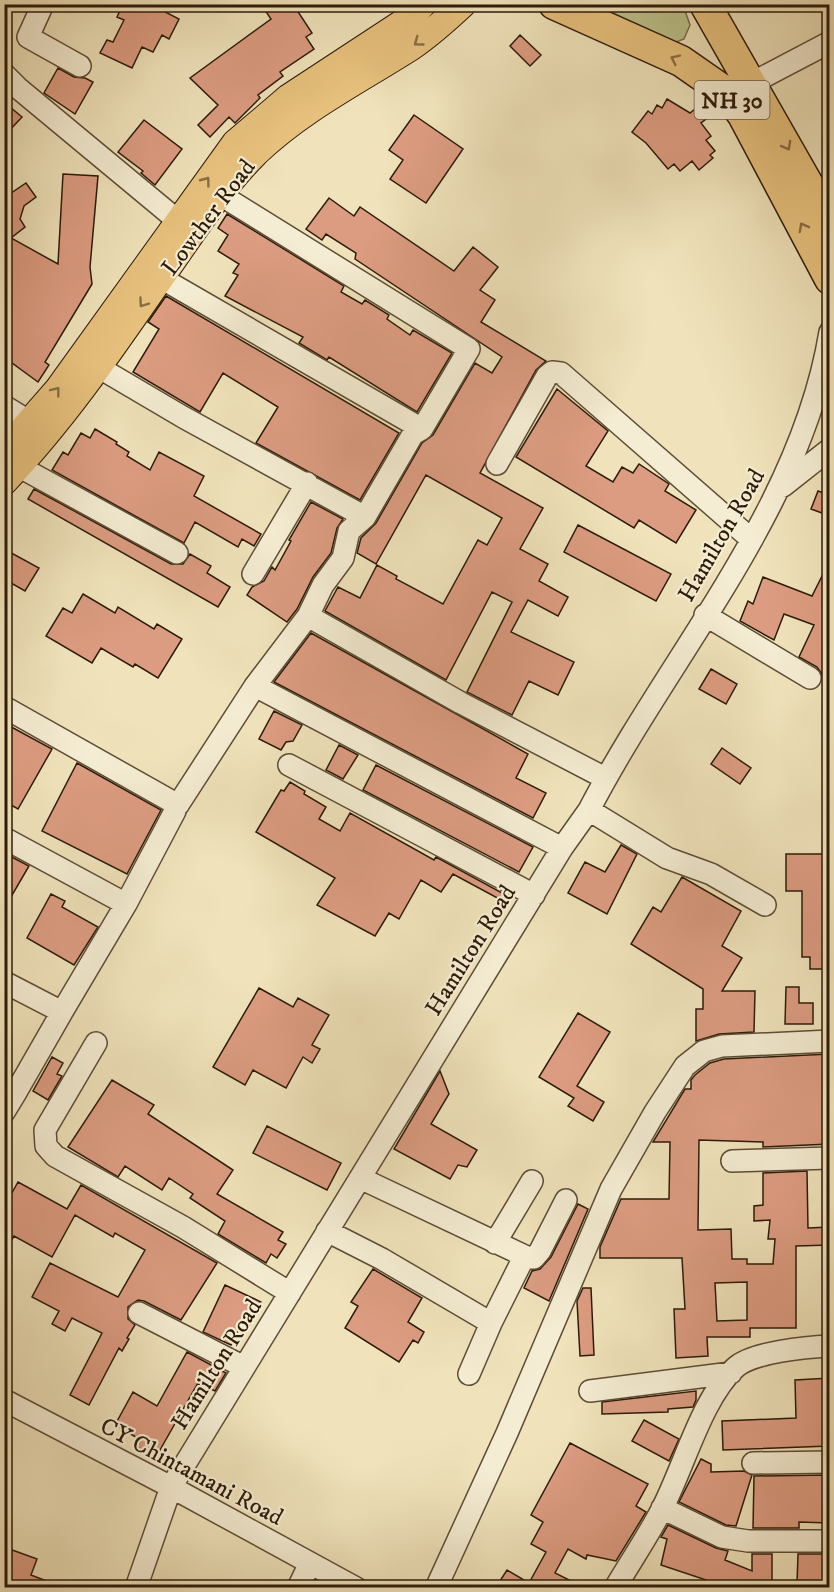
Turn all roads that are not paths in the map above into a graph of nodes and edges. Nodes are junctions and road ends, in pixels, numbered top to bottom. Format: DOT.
graph roads {
  1 [pos="43,4"];
  2 [pos="423,4"];
  3 [pos="463,4"];
  4 [pos="554,4"];
  5 [pos="705,4"];
  6 [pos="830,42"];
  7 [pos="80,66"];
  8 [pos="4,74"];
  9 [pos="752,83"];
  10 [pos="219,194"];
  11 [pos="177,220"];
  12 [pos="830,223"];
  13 [pos="161,279"];
  14 [pos="828,282"];
  15 [pos="830,332"];
  16 [pos="98,367"];
  17 [pos="4,406"];
  18 [pos="30,422"];
  19 [pos="422,429"];
  20 [pos="830,449"];
  21 [pos="497,464"];
  22 [pos="9,466"];
  23 [pos="307,483"];
  24 [pos="781,488"];
  25 [pos="365,517"];
  26 [pos="751,539"];
  27 [pos="177,553"];
  28 [pos="253,574"];
  29 [pos="705,615"];
  30 [pos="308,616"];
  31 [pos="810,678"];
  32 [pos="255,686"];
  33 [pos="4,707"];
  34 [pos="289,765"];
  35 [pos="605,778"];
  36 [pos="589,810"];
  37 [pos="175,811"];
  38 [pos="4,838"];
  39 [pos="562,848"];
  40 [pos="534,895"];
  41 [pos="126,904"];
  42 [pos="765,905"];
  43 [pos="4,982"];
  44 [pos="62,1012"];
  45 [pos="830,1041"];
  46 [pos="96,1043"];
  47 [pos="8,1098"];
  48 [pos="830,1158"];
  49 [pos="732,1161"];
  50 [pos="360,1178"];
  51 [pos="532,1181"];
  52 [pos="566,1200"];
  53 [pos="327,1232"];
  54 [pos="495,1243"];
  55 [pos="524,1257"];
  56 [pos="290,1293"];
  57 [pos="140,1313"];
  58 [pos="491,1323"];
  59 [pos="830,1346"];
  60 [pos="244,1367"];
  61 [pos="730,1373"];
  62 [pos="470,1374"];
  63 [pos="590,1390"];
  64 [pos="4,1400"];
  65 [pos="830,1462"];
  66 [pos="753,1463"];
  67 [pos="171,1487"];
  68 [pos="662,1508"];
  69 [pos="830,1541"];
  70 [pos="310,1563"];
  71 [pos="136,1587"];
  72 [pos="298,1587"];
  73 [pos="356,1587"];
  74 [pos="436,1587"];
  75 [pos="615,1587"];
  1 -- 7 [label="street"];
  11 -- 2 [label="main road, Lowther Road, one-way"];
  3 -- 10 [label="main road, Lowther Road, one-way"];
  14 -- 4 [label="highway, NH 30, one-way"];
  5 -- 9 [label="highway, NH 30"];
  6 -- 9 [label="street"];
  8 -- 11 [label="street"];
  9 -- 12 [label="highway, NH 30, one-way"];
  10 -- 13 [label="main road, Lowther Road"];
  10 -- 19 [label="street"];
  18 -- 11 [label="main road, Lowther Road, one-way"];
  13 -- 16 [label="main road, Lowther Road, one-way"];
  13 -- 19 [label="street"];
  15 -- 24 [label="street, Hamilton Road"];
  16 -- 22 [label="main road, Lowther Road"];
  16 -- 23 [label="street"];
  17 -- 18 [label="street"];
  18 -- 22 [label="main road, Lowther Road"];
  19 -- 25 [label="street"];
  20 -- 24 [label="street"];
  21 -- 26 [label="street"];
  22 -- 27 [label="street"];
  23 -- 25 [label="street"];
  23 -- 28 [label="street"];
  24 -- 26 [label="street, Hamilton Road"];
  25 -- 30 [label="street"];
  26 -- 29 [label="street, Hamilton Road"];
  29 -- 31 [label="street"];
  29 -- 35 [label="street, Hamilton Road"];
  30 -- 32 [label="street"];
  30 -- 35 [label="street"];
  32 -- 33 [label="street"];
  32 -- 39 [label="street"];
  34 -- 40 [label="street"];
  35 -- 36 [label="street, Hamilton Road"];
  36 -- 39 [label="street, Hamilton Road"];
  36 -- 42 [label="street"];
  37 -- 41 [label="street"];
  38 -- 41 [label="street"];
  39 -- 40 [label="street, Hamilton Road"];
  40 -- 50 [label="street, Hamilton Road"];
  41 -- 44 [label="street"];
  43 -- 44 [label="street"];
  44 -- 47 [label="street"];
  45 -- 74 [label="street"];
  46 -- 56 [label="street"];
  48 -- 49 [label="street"];
  50 -- 53 [label="street, Hamilton Road"];
  50 -- 54 [label="street"];
  51 -- 54 [label="street"];
  52 -- 55 [label="street"];
  53 -- 56 [label="street, Hamilton Road"];
  53 -- 58 [label="street"];
  54 -- 55 [label="street"];
  55 -- 58 [label="street"];
  56 -- 60 [label="street, Hamilton Road"];
  57 -- 60 [label="street"];
  58 -- 62 [label="street"];
  59 -- 61 [label="street"];
  60 -- 67 [label="street, Hamilton Road"];
  61 -- 63 [label="street"];
  61 -- 68 [label="street"];
  64 -- 67 [label="street, CY Chintamani Road"];
  65 -- 66 [label="street"];
  67 -- 70 [label="street, CY Chintamani Road"];
  67 -- 71 [label="street, Hamilton Road"];
  68 -- 69 [label="street"];
  68 -- 75 [label="street"];
  70 -- 72 [label="street"];
  70 -- 73 [label="street, CY Chintamani Road"];
}
